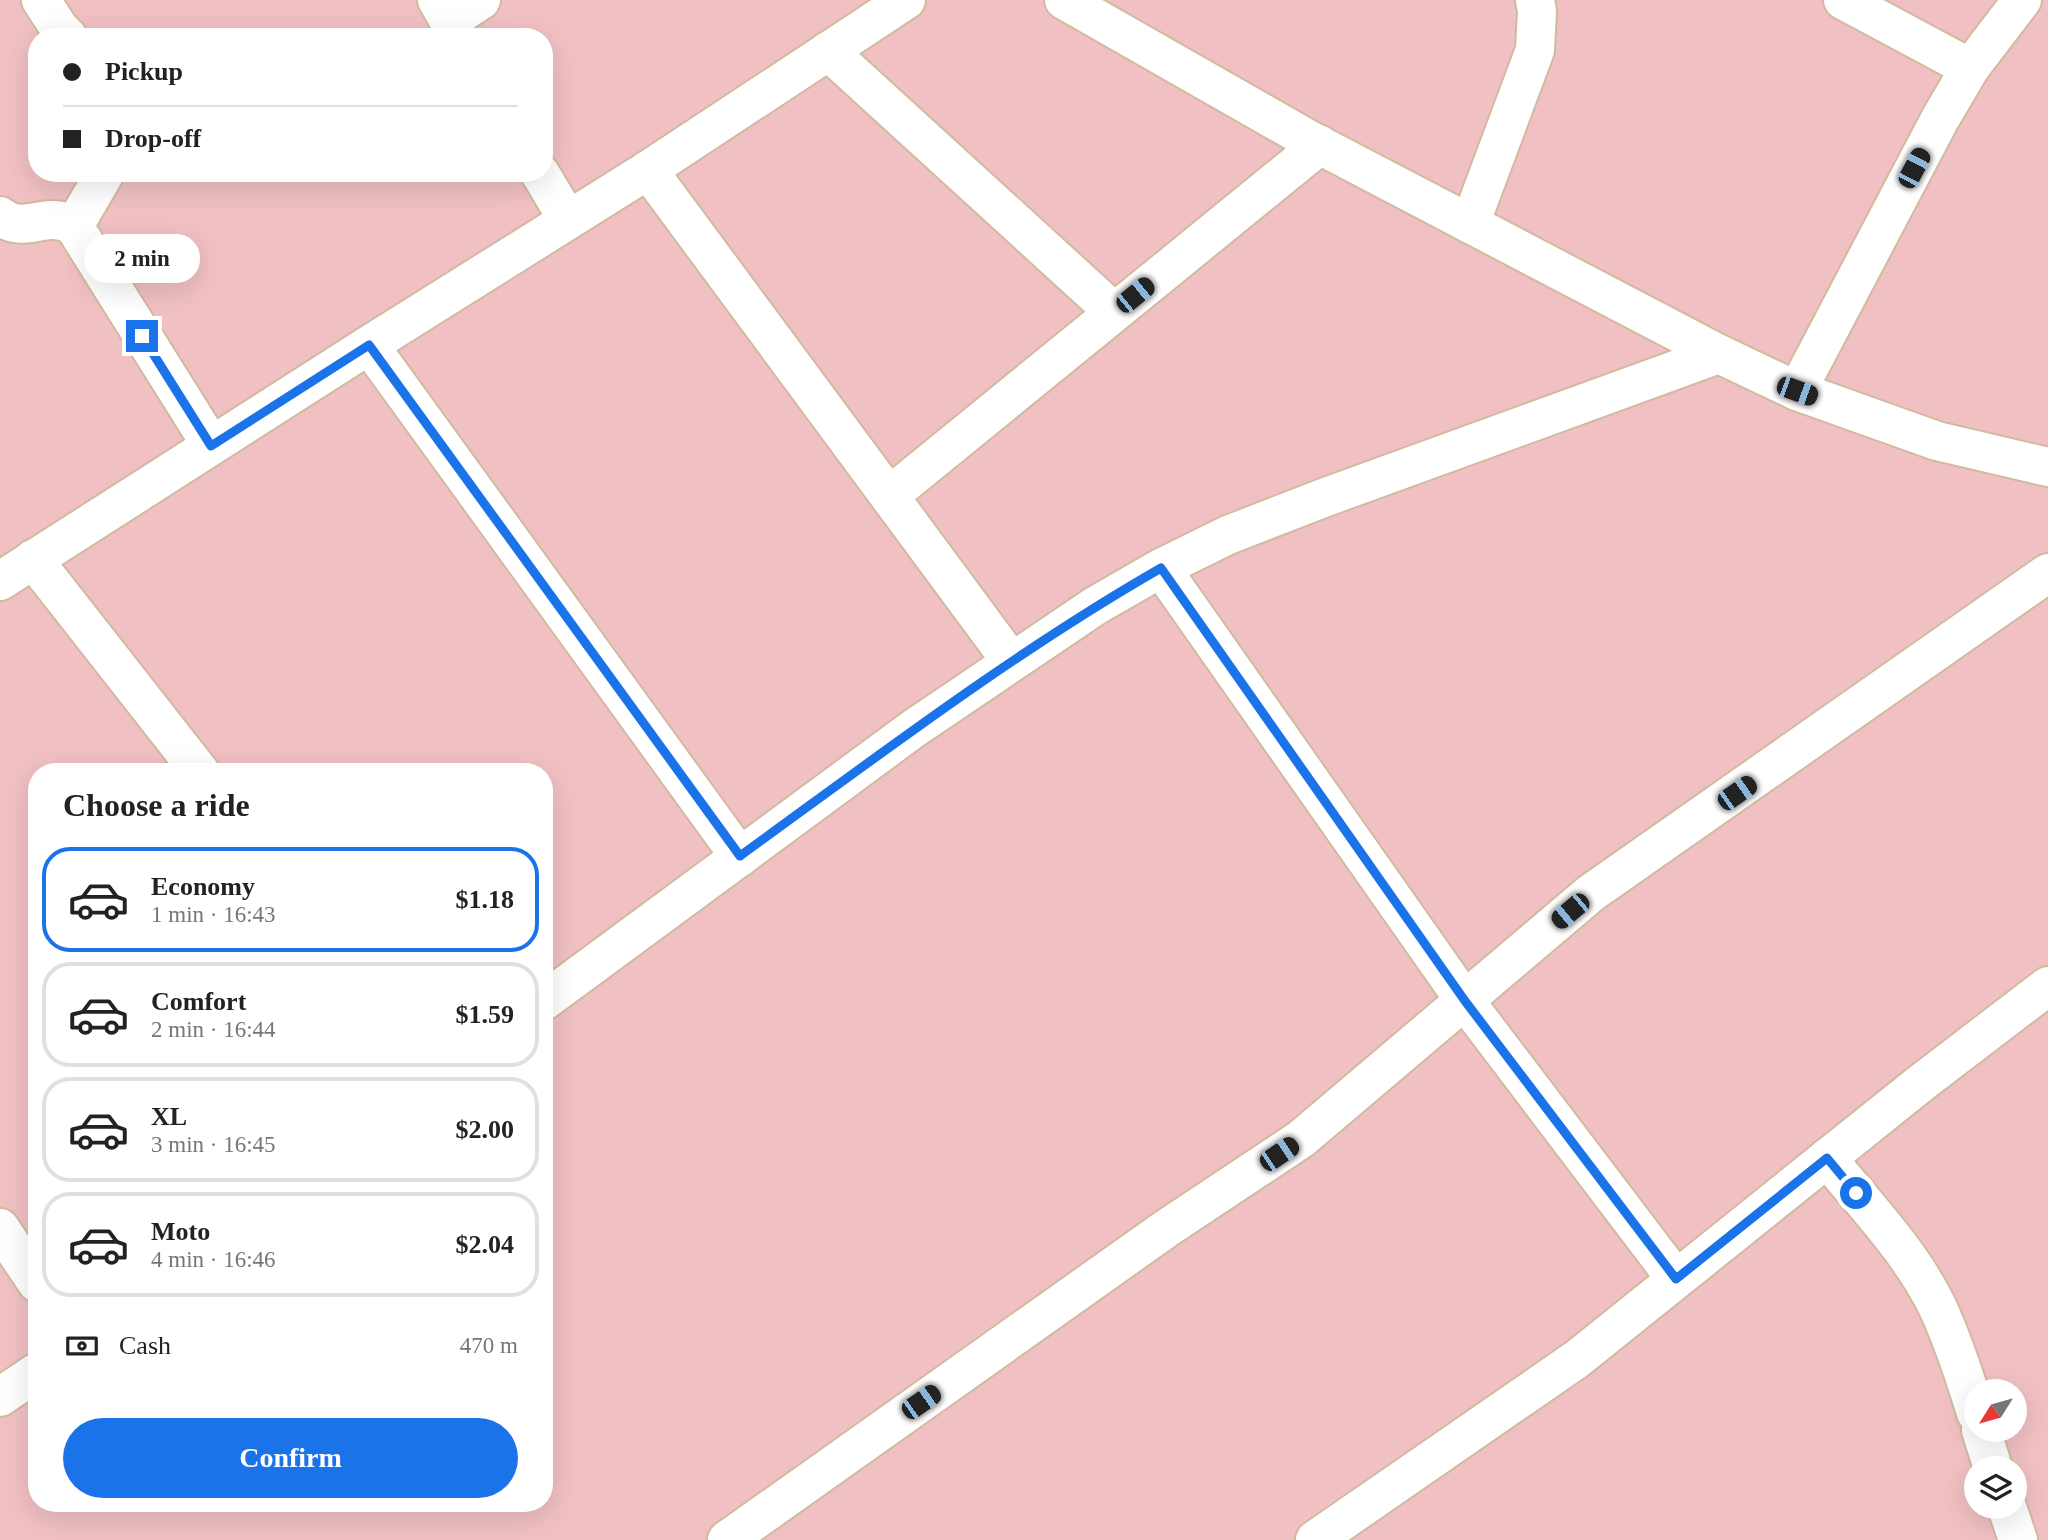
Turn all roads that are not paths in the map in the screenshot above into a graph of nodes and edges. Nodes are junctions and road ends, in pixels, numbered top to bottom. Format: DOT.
graph roads {
  1 [pos="41,0"];
  2 [pos="481,0"];
  3 [pos="906,0"];
  4 [pos="1064,0"];
  5 [pos="1535,0"];
  6 [pos="1843,0"];
  7 [pos="2022,0"];
  8 [pos="448,19"];
  9 [pos="58,28"];
  10 [pos="828,51"];
  11 [pos="1970,68"];
  12 [pos="1320,145"];
  13 [pos="648,170"];
  14 [pos="100,182"];
  15 [pos="545,182"];
  16 [pos="0,216"];
  17 [pos="568,220"];
  18 [pos="1470,224"];
  19 [pos="74,226"];
  20 [pos="1115,312"];
  21 [pos="369,345"];
  22 [pos="1719,354"];
  23 [pos="1797,391"];
  24 [pos="211,446"];
  25 [pos="2048,467"];
  26 [pos="889,496"];
  27 [pos="33,559"];
  28 [pos="1161,568"];
  29 [pos="2048,573"];
  30 [pos="0,581"];
  31 [pos="1011,661"];
  32 [pos="193,763"];
  33 [pos="740,856"];
  34 [pos="2048,986"];
  35 [pos="553,994"];
  36 [pos="1465,1001"];
  37 [pos="1827,1158"];
  38 [pos="0,1228"];
  39 [pos="28,1270"];
  40 [pos="1676,1279"];
  41 [pos="28,1377"];
  42 [pos="1965,1379"];
  43 [pos="0,1397"];
  44 [pos="2011,1519"];
  45 [pos="727,1540"];
  46 [pos="1315,1540"];
  47 [pos="2018,1540"];
  1 -- 9 [label="street"];
  2 -- 8 [label="street"];
  3 -- 10 [label="street"];
  4 -- 12 [label="street"];
  5 -- 18 [label="street"];
  6 -- 11 [label="street"];
  7 -- 11 [label="street"];
  10 -- 13 [label="street"];
  10 -- 20 [label="street"];
  11 -- 23 [label="street"];
  12 -- 18 [label="street"];
  12 -- 20 [label="street"];
  13 -- 17 [label="street"];
  13 -- 26 [label="street"];
  14 -- 19 [label="street"];
  15 -- 17 [label="street"];
  16 -- 19 [label="street"];
  17 -- 21 [label="street"];
  18 -- 22 [label="street"];
  19 -- 24 [label="street"];
  20 -- 26 [label="street"];
  21 -- 24 [label="street"];
  21 -- 33 [label="street"];
  22 -- 23 [label="street"];
  22 -- 28 [label="street"];
  23 -- 25 [label="street"];
  24 -- 27 [label="street"];
  26 -- 31 [label="street"];
  27 -- 30 [label="street"];
  27 -- 32 [label="street"];
  28 -- 31 [label="street"];
  28 -- 36 [label="street"];
  29 -- 36 [label="street"];
  31 -- 33 [label="street"];
  33 -- 35 [label="street"];
  34 -- 37 [label="street"];
  36 -- 40 [label="street"];
  36 -- 45 [label="street"];
  37 -- 40 [label="street"];
  37 -- 42 [label="street"];
  38 -- 39 [label="street"];
  40 -- 46 [label="street"];
  41 -- 43 [label="street"];
  44 -- 47 [label="street"];
}
